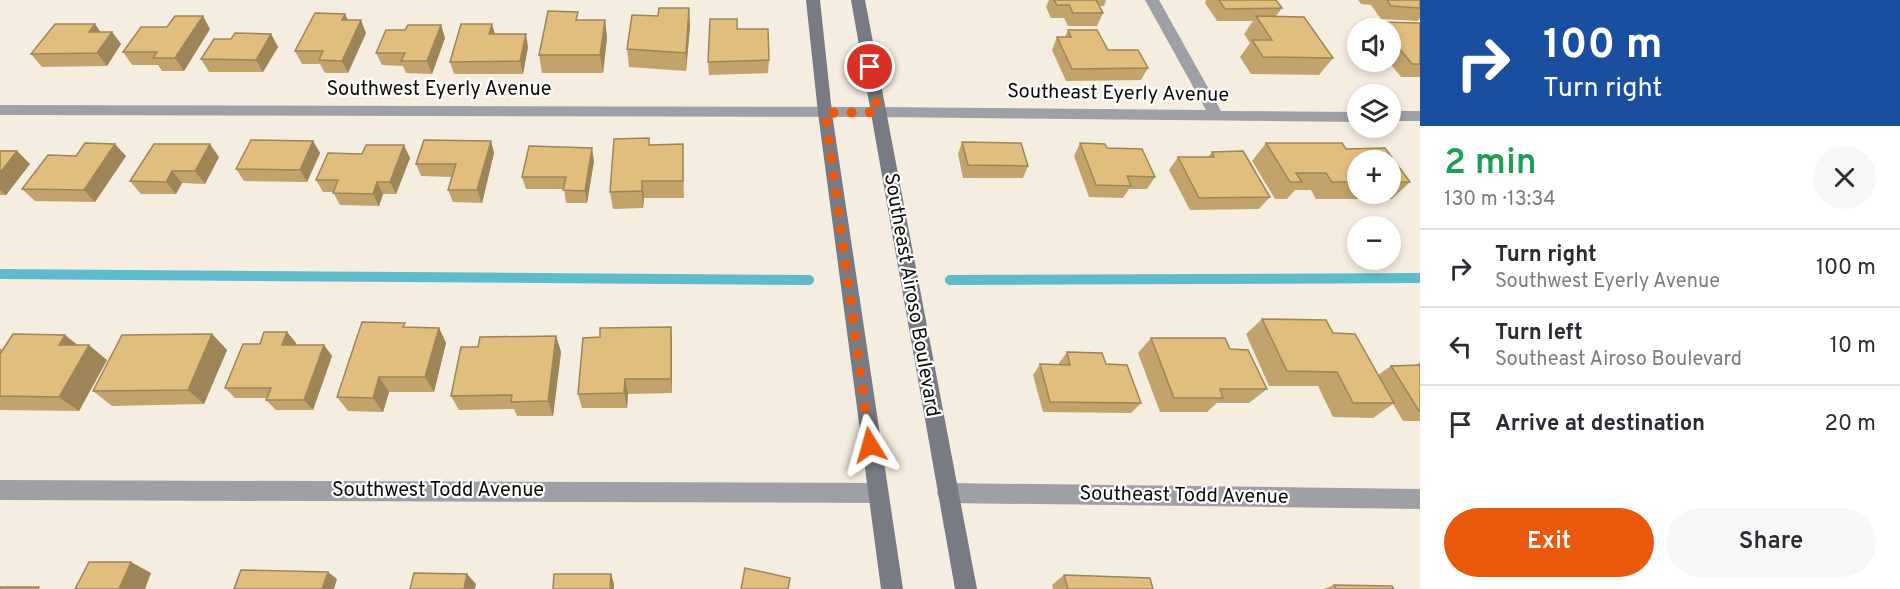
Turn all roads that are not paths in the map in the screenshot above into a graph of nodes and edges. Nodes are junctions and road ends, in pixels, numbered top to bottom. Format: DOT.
graph roads {
  1 [pos="813,0"];
  2 [pos="858,0"];
  3 [pos="1152,0"];
  4 [pos="0,110"];
  5 [pos="878,112"];
  6 [pos="825,113"];
  7 [pos="1420,116"];
  8 [pos="1217,117"];
  9 [pos="1347,117"];
  10 [pos="1401,117"];
  11 [pos="0,490"];
  12 [pos="877,493"];
  13 [pos="948,493"];
  14 [pos="1420,499"];
  15 [pos="892,589"];
  16 [pos="966,589"];
  1 -- 6 [label="main road"];
  2 -- 5 [label="main road, Southeast Airoso Boulevard"];
  3 -- 8 [label="street"];
  4 -- 6 [label="street, Southwest Eyerly Avenue"];
  5 -- 6 [label="street, Southwest Eyerly Avenue"];
  5 -- 8 [label="street, Southeast Eyerly Avenue"];
  5 -- 13 [label="main road, Southeast Airoso Boulevard"];
  6 -- 12 [label="main road"];
  7 -- 10 [label="street"];
  8 -- 9 [label="street, Southeast Eyerly Avenue"];
  11 -- 12 [label="street, Southwest Todd Avenue"];
  12 -- 15 [label="main road"];
  13 -- 14 [label="street, Southeast Todd Avenue"];
  13 -- 16 [label="main road, Southeast Airoso Boulevard"];
}
